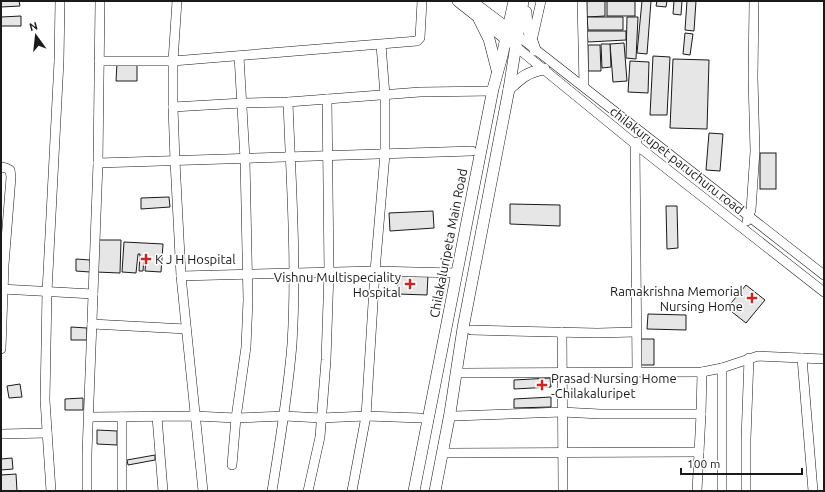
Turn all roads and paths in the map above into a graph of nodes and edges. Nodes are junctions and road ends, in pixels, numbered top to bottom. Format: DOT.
graph roads {
  1 [pos="60,1"];
  2 [pos="100,1"];
  3 [pos="177,1"];
  4 [pos="422,1"];
  5 [pos="458,1"];
  6 [pos="471,1"];
  7 [pos="514,1"];
  8 [pos="524,1"];
  9 [pos="541,1"];
  10 [pos="582,1"];
  11 [pos="754,1"];
  12 [pos="477,16"];
  13 [pos="510,34"];
  14 [pos="381,45"];
  15 [pos="533,45"];
  16 [pos="515,46"];
  17 [pos="239,56"];
  18 [pos="99,61"];
  19 [pos="173,61"];
  20 [pos="544,69"];
  21 [pos="497,71"];
  22 [pos="584,86"];
  23 [pos="509,89"];
  24 [pos="492,91"];
  25 [pos="384,95"];
  26 [pos="327,99"];
  27 [pos="288,102"];
  28 [pos="242,103"];
  29 [pos="173,107"];
  30 [pos="643,134"];
  31 [pos="635,144"];
  32 [pos="472,151"];
  33 [pos="385,154"];
  34 [pos="327,156"];
  35 [pos="290,157"];
  36 [pos="245,159"];
  37 [pos="175,161"];
  38 [pos="98,163"];
  39 [pos="1,167"];
  40 [pos="749,217"];
  41 [pos="744,229"];
  42 [pos="823,270"];
  43 [pos="375,271"];
  44 [pos="329,272"];
  45 [pos="293,273"];
  46 [pos="456,273"];
  47 [pos="248,275"];
  48 [pos="181,276"];
  49 [pos="2,289"];
  50 [pos="47,292"];
  51 [pos="824,292"];
  52 [pos="93,294"];
  53 [pos="92,324"];
  54 [pos="186,329"];
  55 [pos="471,330"];
  56 [pos="562,332"];
  57 [pos="636,332"];
  58 [pos="1,349"];
  59 [pos="750,358"];
  60 [pos="802,358"];
  61 [pos="824,359"];
  62 [pos="722,368"];
  63 [pos="561,372"];
  64 [pos="637,372"];
  65 [pos="702,372"];
  66 [pos="463,373"];
  67 [pos="562,412"];
  68 [pos="701,414"];
  69 [pos="195,416"];
  70 [pos="285,416"];
  71 [pos="366,416"];
  72 [pos="455,416"];
  73 [pos="89,417"];
  74 [pos="122,417"];
  75 [pos="157,417"];
  76 [pos="236,418"];
  77 [pos="321,418"];
  78 [pos="421,418"];
  79 [pos="47,433"];
  80 [pos="1,434"];
  81 [pos="699,452"];
  82 [pos="448,453"];
  83 [pos="562,453"];
  84 [pos="232,465"];
  85 [pos="51,491"];
  86 [pos="87,491"];
  87 [pos="122,491"];
  88 [pos="163,491"];
  89 [pos="203,491"];
  90 [pos="272,491"];
  91 [pos="308,491"];
  92 [pos="352,491"];
  93 [pos="414,491"];
  94 [pos="435,491"];
  95 [pos="563,491"];
  96 [pos="697,491"];
  97 [pos="722,491"];
  98 [pos="746,491"];
  99 [pos="812,491"];
  1 -- 50 [label="street"];
  2 -- 18 [label="street"];
  3 -- 19 [label="street"];
  4 -- 14 [label="street"];
  5 -- 12 [label="main road"];
  6 -- 13 [label="main road"];
  7 -- 13 [label="main road, Chilakaluripeta Main Road"];
  8 -- 13 [label="main road, Chilakaluripeta Main Road"];
  8 -- 15 [label="main road"];
  9 -- 15 [label="street"];
  10 -- 22 [label="street"];
  11 -- 40 [label="street"];
  12 -- 13 [label="main road"];
  12 -- 21 [label="main road"];
  13 -- 15 [label="street, chilakurupet paruchuru road"];
  13 -- 16 [label="main road, Chilakaluripeta Main Road"];
  13 -- 21 [label="main road, Chilakaluripeta Main Road"];
  14 -- 17 [label="street"];
  14 -- 25 [label="street"];
  15 -- 22 [label="street, chilakurupet paruchuru road"];
  16 -- 20 [label="street, chilakurupet paruchuru road"];
  16 -- 23 [label="main road, Chilakaluripeta Main Road"];
  17 -- 19 [label="street"];
  17 -- 28 [label="street"];
  18 -- 19 [label="street"];
  18 -- 38 [label="street"];
  19 -- 29 [label="street"];
  20 -- 23 [label="main road"];
  20 -- 31 [label="street, chilakurupet paruchuru road"];
  21 -- 46 [label="main road, Chilakaluripeta Main Road"];
  22 -- 30 [label="street, chilakurupet paruchuru road"];
  23 -- 94 [label="main road, Chilakaluripeta Main Road"];
  24 -- 25 [label="street"];
  25 -- 26 [label="street"];
  25 -- 33 [label="street"];
  26 -- 27 [label="street"];
  26 -- 34 [label="street"];
  27 -- 28 [label="street"];
  27 -- 35 [label="street"];
  28 -- 29 [label="street"];
  28 -- 36 [label="street"];
  29 -- 37 [label="street"];
  30 -- 31 [label="street"];
  30 -- 40 [label="street, chilakurupet paruchuru road"];
  31 -- 41 [label="street, chilakurupet paruchuru road"];
  31 -- 57 [label="street"];
  32 -- 33 [label="street"];
  33 -- 34 [label="street"];
  33 -- 43 [label="street"];
  34 -- 35 [label="street"];
  34 -- 44 [label="street"];
  35 -- 36 [label="street"];
  35 -- 45 [label="street"];
  36 -- 37 [label="street"];
  36 -- 47 [label="street"];
  37 -- 38 [label="street"];
  37 -- 48 [label="street"];
  38 -- 52 [label="street"];
  39 -- 49 [label="street"];
  40 -- 41 [label="street"];
  40 -- 42 [label="street, chilakurupet paruchuru road"];
  41 -- 51 [label="street, chilakurupet paruchuru road"];
  43 -- 44 [label="street"];
  43 -- 46 [label="street"];
  43 -- 71 [label="street"];
  44 -- 45 [label="street"];
  44 -- 77 [label="street"];
  45 -- 47 [label="street"];
  45 -- 70 [label="street"];
  46 -- 93 [label="main road, Chilakaluripeta Main Road"];
  47 -- 48 [label="street"];
  47 -- 76 [label="street"];
  48 -- 54 [label="street"];
  49 -- 50 [label="street"];
  49 -- 58 [label="street"];
  50 -- 52 [label="street"];
  50 -- 79 [label="street"];
  52 -- 53 [label="street"];
  53 -- 54 [label="street"];
  53 -- 73 [label="street"];
  54 -- 69 [label="street"];
  55 -- 56 [label="street"];
  56 -- 57 [label="street"];
  56 -- 63 [label="street"];
  57 -- 64 [label="street"];
  59 -- 60 [label="street"];
  59 -- 62 [label="street"];
  59 -- 98 [label="street"];
  60 -- 61 [label="street"];
  60 -- 99 [label="street"];
  62 -- 65 [label="street"];
  62 -- 97 [label="street"];
  63 -- 64 [label="street"];
  63 -- 66 [label="street"];
  63 -- 67 [label="street"];
  64 -- 65 [label="street"];
  65 -- 68 [label="street"];
  67 -- 68 [label="street"];
  67 -- 72 [label="street"];
  67 -- 83 [label="street"];
  68 -- 81 [label="street"];
  69 -- 75 [label="street"];
  69 -- 76 [label="street"];
  69 -- 89 [label="street"];
  70 -- 76 [label="street"];
  70 -- 77 [label="street"];
  70 -- 90 [label="street"];
  71 -- 77 [label="street"];
  71 -- 78 [label="street"];
  71 -- 92 [label="street"];
  73 -- 74 [label="street"];
  73 -- 86 [label="street"];
  74 -- 75 [label="street"];
  74 -- 87 [label="street"];
  75 -- 88 [label="street"];
  76 -- 84 [label="street"];
  77 -- 91 [label="street"];
  79 -- 80 [label="street"];
  79 -- 85 [label="street"];
  81 -- 83 [label="street"];
  81 -- 96 [label="street"];
  82 -- 83 [label="street"];
  83 -- 95 [label="street"];
}
